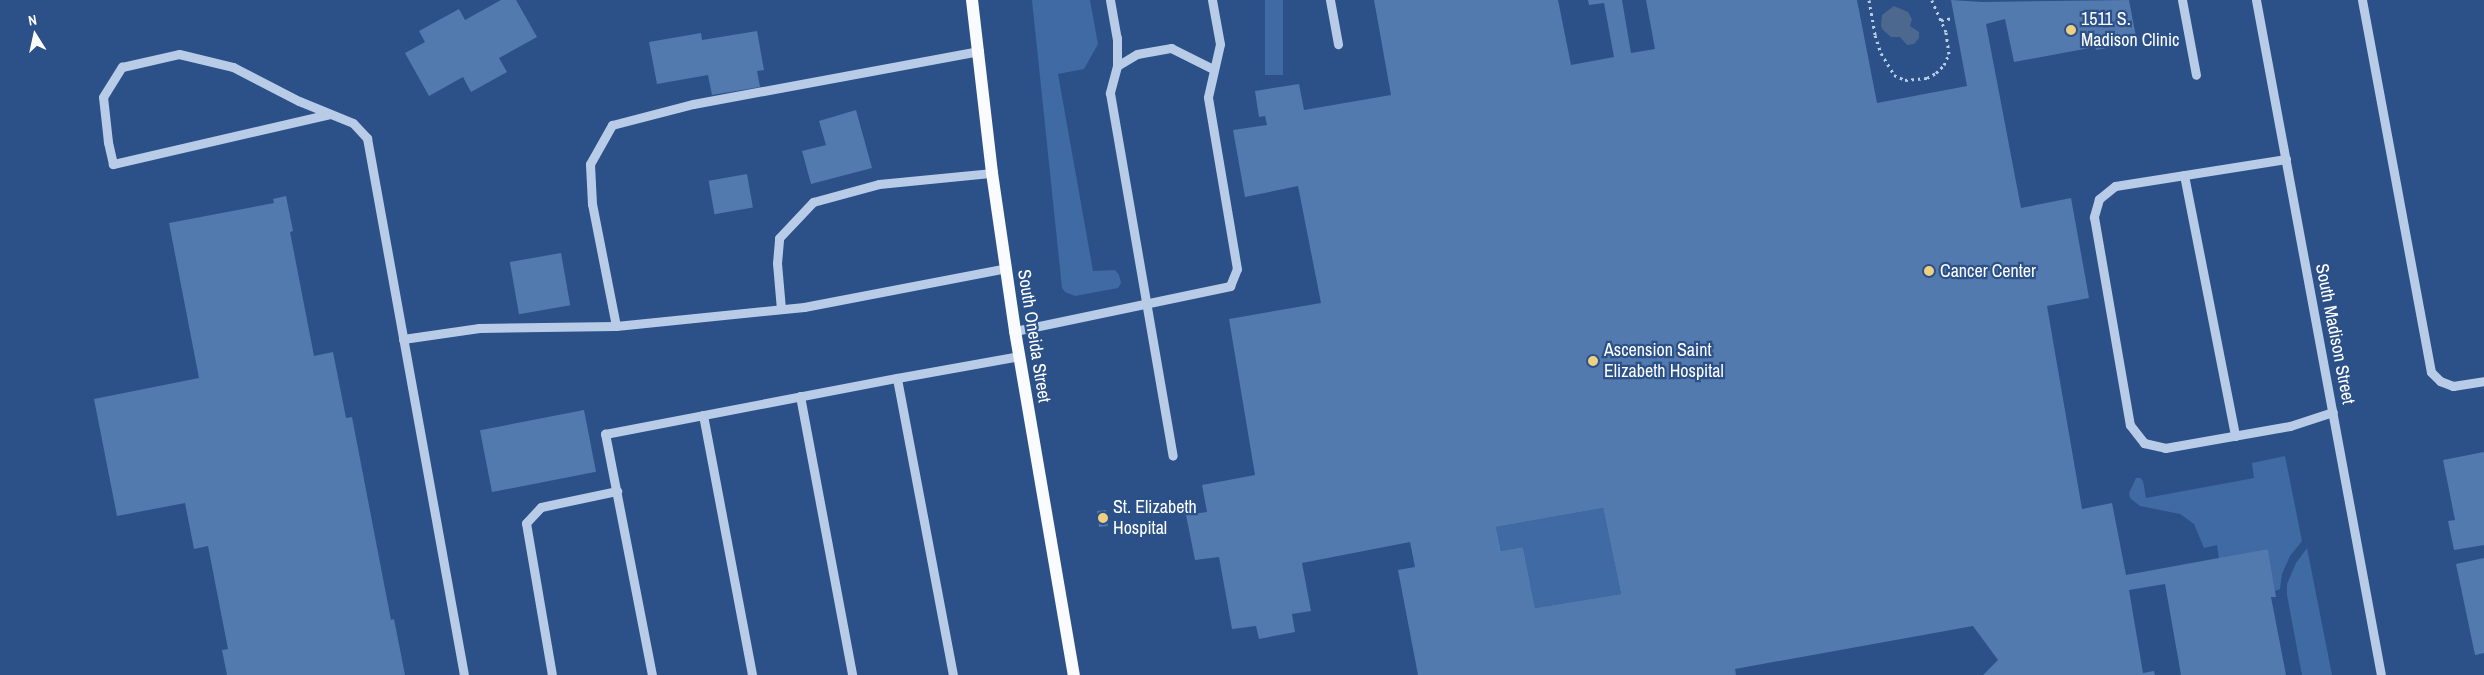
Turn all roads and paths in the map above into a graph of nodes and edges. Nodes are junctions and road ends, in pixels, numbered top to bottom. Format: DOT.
graph roads {
  1 [pos="972,0"];
  2 [pos="1110,0"];
  3 [pos="1212,0"];
  4 [pos="1330,0"];
  5 [pos="1869,0"];
  6 [pos="1932,0"];
  7 [pos="2182,0"];
  8 [pos="2256,0"];
  9 [pos="2362,0"];
  10 [pos="1954,18"];
  11 [pos="1941,20"];
  12 [pos="1338,44"];
  13 [pos="979,51"];
  14 [pos="1117,66"];
  15 [pos="1213,69"];
  16 [pos="2196,75"];
  17 [pos="330,114"];
  18 [pos="2286,159"];
  19 [pos="992,173"];
  20 [pos="2184,175"];
  21 [pos="1006,268"];
  22 [pos="1147,303"];
  23 [pos="782,310"];
  24 [pos="616,326"];
  25 [pos="1014,331"];
  26 [pos="403,340"];
  27 [pos="1019,356"];
  28 [pos="897,378"];
  29 [pos="2484,381"];
  30 [pos="800,396"];
  31 [pos="2333,412"];
  32 [pos="703,415"];
  33 [pos="2235,436"];
  34 [pos="1173,456"];
  35 [pos="617,491"];
  36 [pos="464,675"];
  37 [pos="552,675"];
  38 [pos="652,675"];
  39 [pos="752,675"];
  40 [pos="852,675"];
  41 [pos="953,675"];
  42 [pos="1074,675"];
  43 [pos="2381,675"];
  1 -- 13 [label="main road, South Oneida Street"];
  2 -- 14 [label="street"];
  3 -- 15 [label="street"];
  4 -- 12 [label="street"];
  5 -- 11 [label="path"];
  6 -- 11 [label="path"];
  7 -- 16 [label="street"];
  8 -- 18 [label="street, South Madison Street"];
  9 -- 29 [label="street"];
  10 -- 11 [label="path"];
  13 -- 19 [label="main road, South Oneida Street"];
  13 -- 24 [label="street"];
  14 -- 15 [label="street"];
  14 -- 22 [label="street"];
  15 -- 22 [label="street"];
  17 -- 17 [label="street"];
  17 -- 26 [label="street"];
  18 -- 20 [label="street"];
  18 -- 31 [label="street, South Madison Street"];
  19 -- 21 [label="main road, South Oneida Street"];
  19 -- 23 [label="street"];
  20 -- 33 [label="street"];
  20 -- 33 [label="street"];
  21 -- 23 [label="street"];
  21 -- 25 [label="main road, South Oneida Street"];
  22 -- 25 [label="street"];
  22 -- 34 [label="street"];
  23 -- 24 [label="street"];
  24 -- 26 [label="street"];
  25 -- 27 [label="main road, South Oneida Street"];
  26 -- 36 [label="street"];
  27 -- 28 [label="street"];
  27 -- 42 [label="main road, South Oneida Street"];
  28 -- 30 [label="street"];
  28 -- 41 [label="street"];
  30 -- 32 [label="street"];
  30 -- 40 [label="street"];
  31 -- 33 [label="street"];
  31 -- 43 [label="street, South Madison Street"];
  32 -- 35 [label="street"];
  32 -- 39 [label="street"];
  35 -- 37 [label="street"];
  35 -- 38 [label="street"];
}
